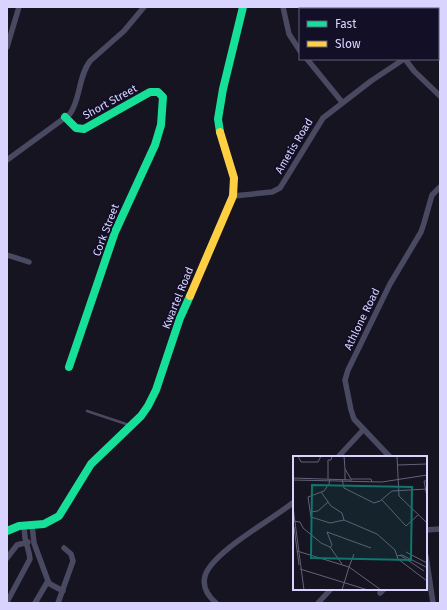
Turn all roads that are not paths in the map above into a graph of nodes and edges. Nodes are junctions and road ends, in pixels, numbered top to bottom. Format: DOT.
graph roads {
  1 [pos="19,7"];
  2 [pos="144,7"];
  3 [pos="243,7"];
  4 [pos="283,7"];
  5 [pos="7,47"];
  6 [pos="299,49"];
  7 [pos="308,60"];
  8 [pos="403,60"];
  9 [pos="405,60"];
  10 [pos="440,96"];
  11 [pos="164,101"];
  12 [pos="342,102"];
  13 [pos="66,118"];
  14 [pos="7,160"];
  15 [pos="440,187"];
  16 [pos="233,196"];
  17 [pos="7,255"];
  18 [pos="29,262"];
  19 [pos="70,367"];
  20 [pos="87,411"];
  21 [pos="129,426"];
  22 [pos="363,430"];
  23 [pos="339,456"];
  24 [pos="389,456"];
  25 [pos="293,503"];
  26 [pos="28,525"];
  27 [pos="440,529"];
  28 [pos="427,530"];
  29 [pos="7,531"];
  30 [pos="26,542"];
  31 [pos="34,543"];
  32 [pos="64,548"];
  33 [pos="7,558"];
  34 [pos="427,563"];
  35 [pos="48,581"];
  36 [pos="330,590"];
  37 [pos="63,592"];
  38 [pos="7,602"];
  39 [pos="35,603"];
  40 [pos="58,603"];
  41 [pos="216,603"];
  42 [pos="319,603"];
  43 [pos="433,603"];
  1 -- 5 [label="street"];
  2 -- 13 [label="street"];
  3 -- 16 [label="street, Kwartel Road"];
  4 -- 6 [label="street"];
  7 -- 12 [label="street"];
  8 -- 12 [label="street, Ametis Road"];
  9 -- 10 [label="street"];
  11 -- 13 [label="street, Short Street"];
  11 -- 19 [label="street, Cork Street"];
  12 -- 16 [label="street, Ametis Road"];
  13 -- 14 [label="street"];
  15 -- 22 [label="street, Athlone Road"];
  16 -- 21 [label="street, Kwartel Road"];
  17 -- 18 [label="street"];
  20 -- 21 [label="lane"];
  21 -- 26 [label="street, Kwartel Road"];
  22 -- 23 [label="street"];
  22 -- 24 [label="street, Athlone Road"];
  25 -- 41 [label="street"];
  26 -- 29 [label="street, Kwartel Road"];
  26 -- 30 [label="street"];
  26 -- 31 [label="street"];
  27 -- 28 [label="street"];
  30 -- 31 [label="street"];
  30 -- 33 [label="street"];
  30 -- 38 [label="street"];
  31 -- 35 [label="street"];
  32 -- 37 [label="street"];
  34 -- 43 [label="street"];
  35 -- 37 [label="street"];
  35 -- 39 [label="street"];
  36 -- 42 [label="street"];
  37 -- 40 [label="street"];
}
